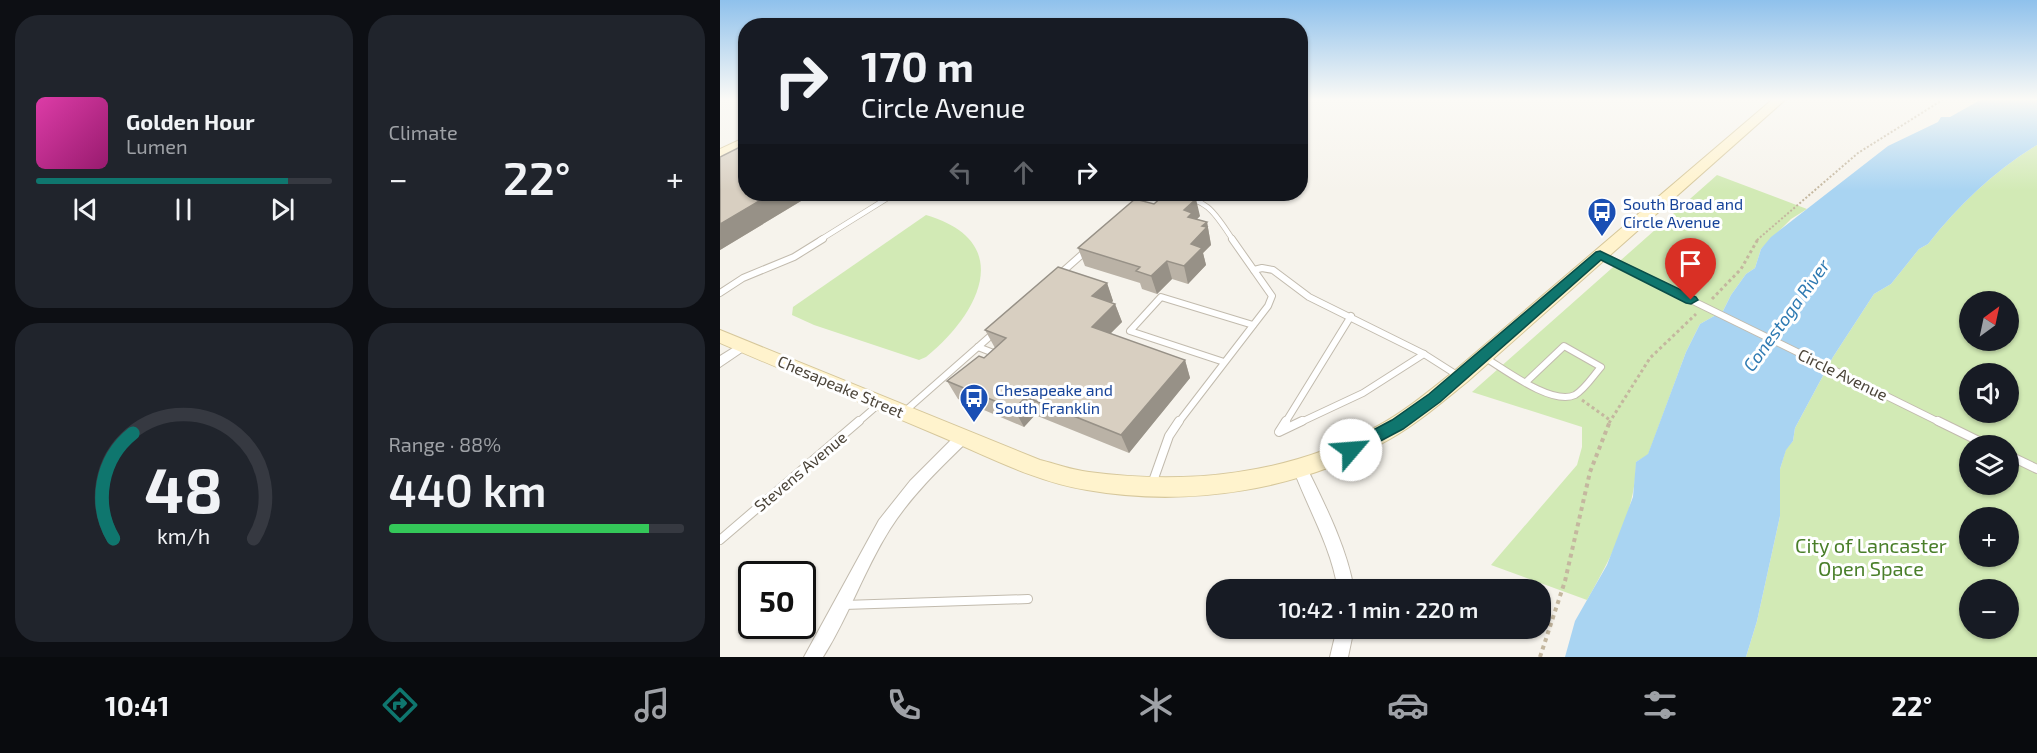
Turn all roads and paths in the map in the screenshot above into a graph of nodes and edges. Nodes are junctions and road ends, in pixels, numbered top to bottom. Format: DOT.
graph roads {
  1 [pos="1745,130"];
  2 [pos="1895,130"];
  3 [pos="738,145"];
  4 [pos="720,154"];
  5 [pos="883,201"];
  6 [pos="1142,201"];
  7 [pos="1198,201"];
  8 [pos="1133,209"];
  9 [pos="1090,247"];
  10 [pos="1600,255"];
  11 [pos="1254,270"];
  12 [pos="1055,278"];
  13 [pos="720,293"];
  14 [pos="1705,305"];
  15 [pos="1697,313"];
  16 [pos="1351,316"];
  17 [pos="1004,324"];
  18 [pos="1253,326"];
  19 [pos="720,336"];
  20 [pos="744,345"];
  21 [pos="978,347"];
  22 [pos="1424,354"];
  23 [pos="1484,357"];
  24 [pos="720,362"];
  25 [pos="1224,362"];
  26 [pos="992,363"];
  27 [pos="1460,377"];
  28 [pos="1526,382"];
  29 [pos="881,402"];
  30 [pos="1584,402"];
  31 [pos="903,413"];
  32 [pos="1610,420"];
  33 [pos="1967,435"];
  34 [pos="962,438"];
  35 [pos="2019,460"];
  36 [pos="1300,468"];
  37 [pos="2037,469"];
  38 [pos="1151,488"];
  39 [pos="720,540"];
  40 [pos="1344,579"];
  41 [pos="1028,599"];
  42 [pos="844,605"];
  43 [pos="1344,639"];
  44 [pos="813,657"];
  45 [pos="1340,657"];
  46 [pos="1540,657"];
  1 -- 10 [label="main road, Chesapeake Street"];
  2 -- 14 [label="path"];
  3 -- 4 [label="main road"];
  5 -- 13 [label="lane"];
  6 -- 8 [label="lane"];
  7 -- 11 [label="lane"];
  9 -- 12 [label="lane"];
  10 -- 23 [label="main road, Chesapeake Street"];
  10 -- 33 [label="lane, Circle Avenue, bridge"];
  11 -- 16 [label="lane"];
  11 -- 18 [label="lane"];
  15 -- 32 [label="path"];
  16 -- 22 [label="lane"];
  16 -- 22 [label="lane"];
  17 -- 21 [label="lane"];
  18 -- 25 [label="lane"];
  18 -- 25 [label="lane"];
  19 -- 20 [label="main road, Chesapeake Street"];
  20 -- 24 [label="street"];
  20 -- 29 [label="main road, Chesapeake Street"];
  21 -- 26 [label="lane"];
  21 -- 31 [label="lane"];
  22 -- 27 [label="lane"];
  23 -- 27 [label="main road, Chesapeake Street"];
  23 -- 28 [label="lane"];
  25 -- 38 [label="lane"];
  27 -- 36 [label="main road, Chesapeake Street"];
  28 -- 28 [label="lane"];
  29 -- 31 [label="main road, Chesapeake Street"];
  29 -- 39 [label="lane, Stevens Avenue"];
  30 -- 32 [label="path"];
  31 -- 34 [label="main road, Chesapeake Street"];
  32 -- 46 [label="path"];
  34 -- 38 [label="main road, Chesapeake Street"];
  34 -- 42 [label="street"];
  35 -- 37 [label="lane"];
  36 -- 38 [label="main road, Chesapeake Street"];
  36 -- 40 [label="street"];
  41 -- 42 [label="lane"];
  42 -- 44 [label="street"];
  43 -- 45 [label="street"];
}
